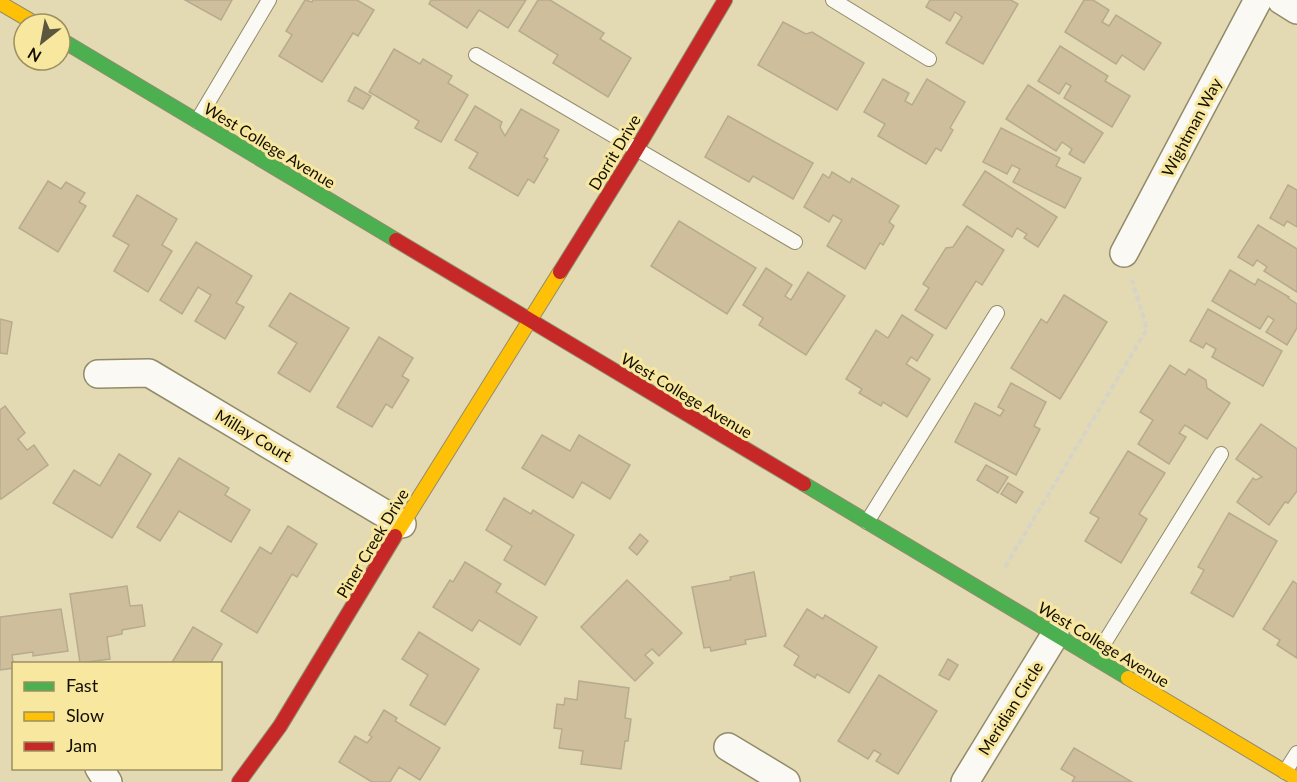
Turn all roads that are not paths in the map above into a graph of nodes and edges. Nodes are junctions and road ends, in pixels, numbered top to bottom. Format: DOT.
graph roads {
  1 [pos="269,0"];
  2 [pos="725,0"];
  3 [pos="833,0"];
  4 [pos="1258,0"];
  5 [pos="1281,0"];
  6 [pos="0,3"];
  7 [pos="1297,10"];
  8 [pos="15,12"];
  9 [pos="72,46"];
  10 [pos="476,56"];
  11 [pos="929,59"];
  12 [pos="197,121"];
  13 [pos="636,150"];
  14 [pos="795,242"];
  15 [pos="1124,253"];
  16 [pos="997,313"];
  17 [pos="531,320"];
  18 [pos="98,374"];
  19 [pos="1221,454"];
  20 [pos="867,522"];
  21 [pos="402,524"];
  22 [pos="1055,635"];
  23 [pos="1095,658"];
  24 [pos="728,747"];
  25 [pos="1297,753"];
  26 [pos="1291,776"];
  27 [pos="239,782"];
  28 [pos="786,782"];
  29 [pos="965,782"];
  1 -- 12 [label="lane"];
  2 -- 13 [label="main road, Dorrit Drive"];
  3 -- 11 [label="lane"];
  4 -- 15 [label="street, Wightman Way"];
  5 -- 7 [label="street"];
  6 -- 8 [label="main road"];
  9 -- 12 [label="main road, West College Avenue"];
  10 -- 13 [label="lane"];
  12 -- 17 [label="main road, West College Avenue"];
  13 -- 14 [label="lane"];
  13 -- 17 [label="main road, Dorrit Drive"];
  16 -- 20 [label="lane"];
  17 -- 20 [label="main road, West College Avenue"];
  17 -- 21 [label="main road, Piner Creek Drive"];
  18 -- 21 [label="street, Millay Court"];
  19 -- 23 [label="lane"];
  20 -- 22 [label="main road, West College Avenue"];
  21 -- 27 [label="main road, Piner Creek Drive"];
  22 -- 23 [label="main road, West College Avenue"];
  22 -- 29 [label="street, Meridian Circle"];
  23 -- 26 [label="main road, West College Avenue"];
  24 -- 28 [label="street"];
  25 -- 26 [label="lane"];
}
